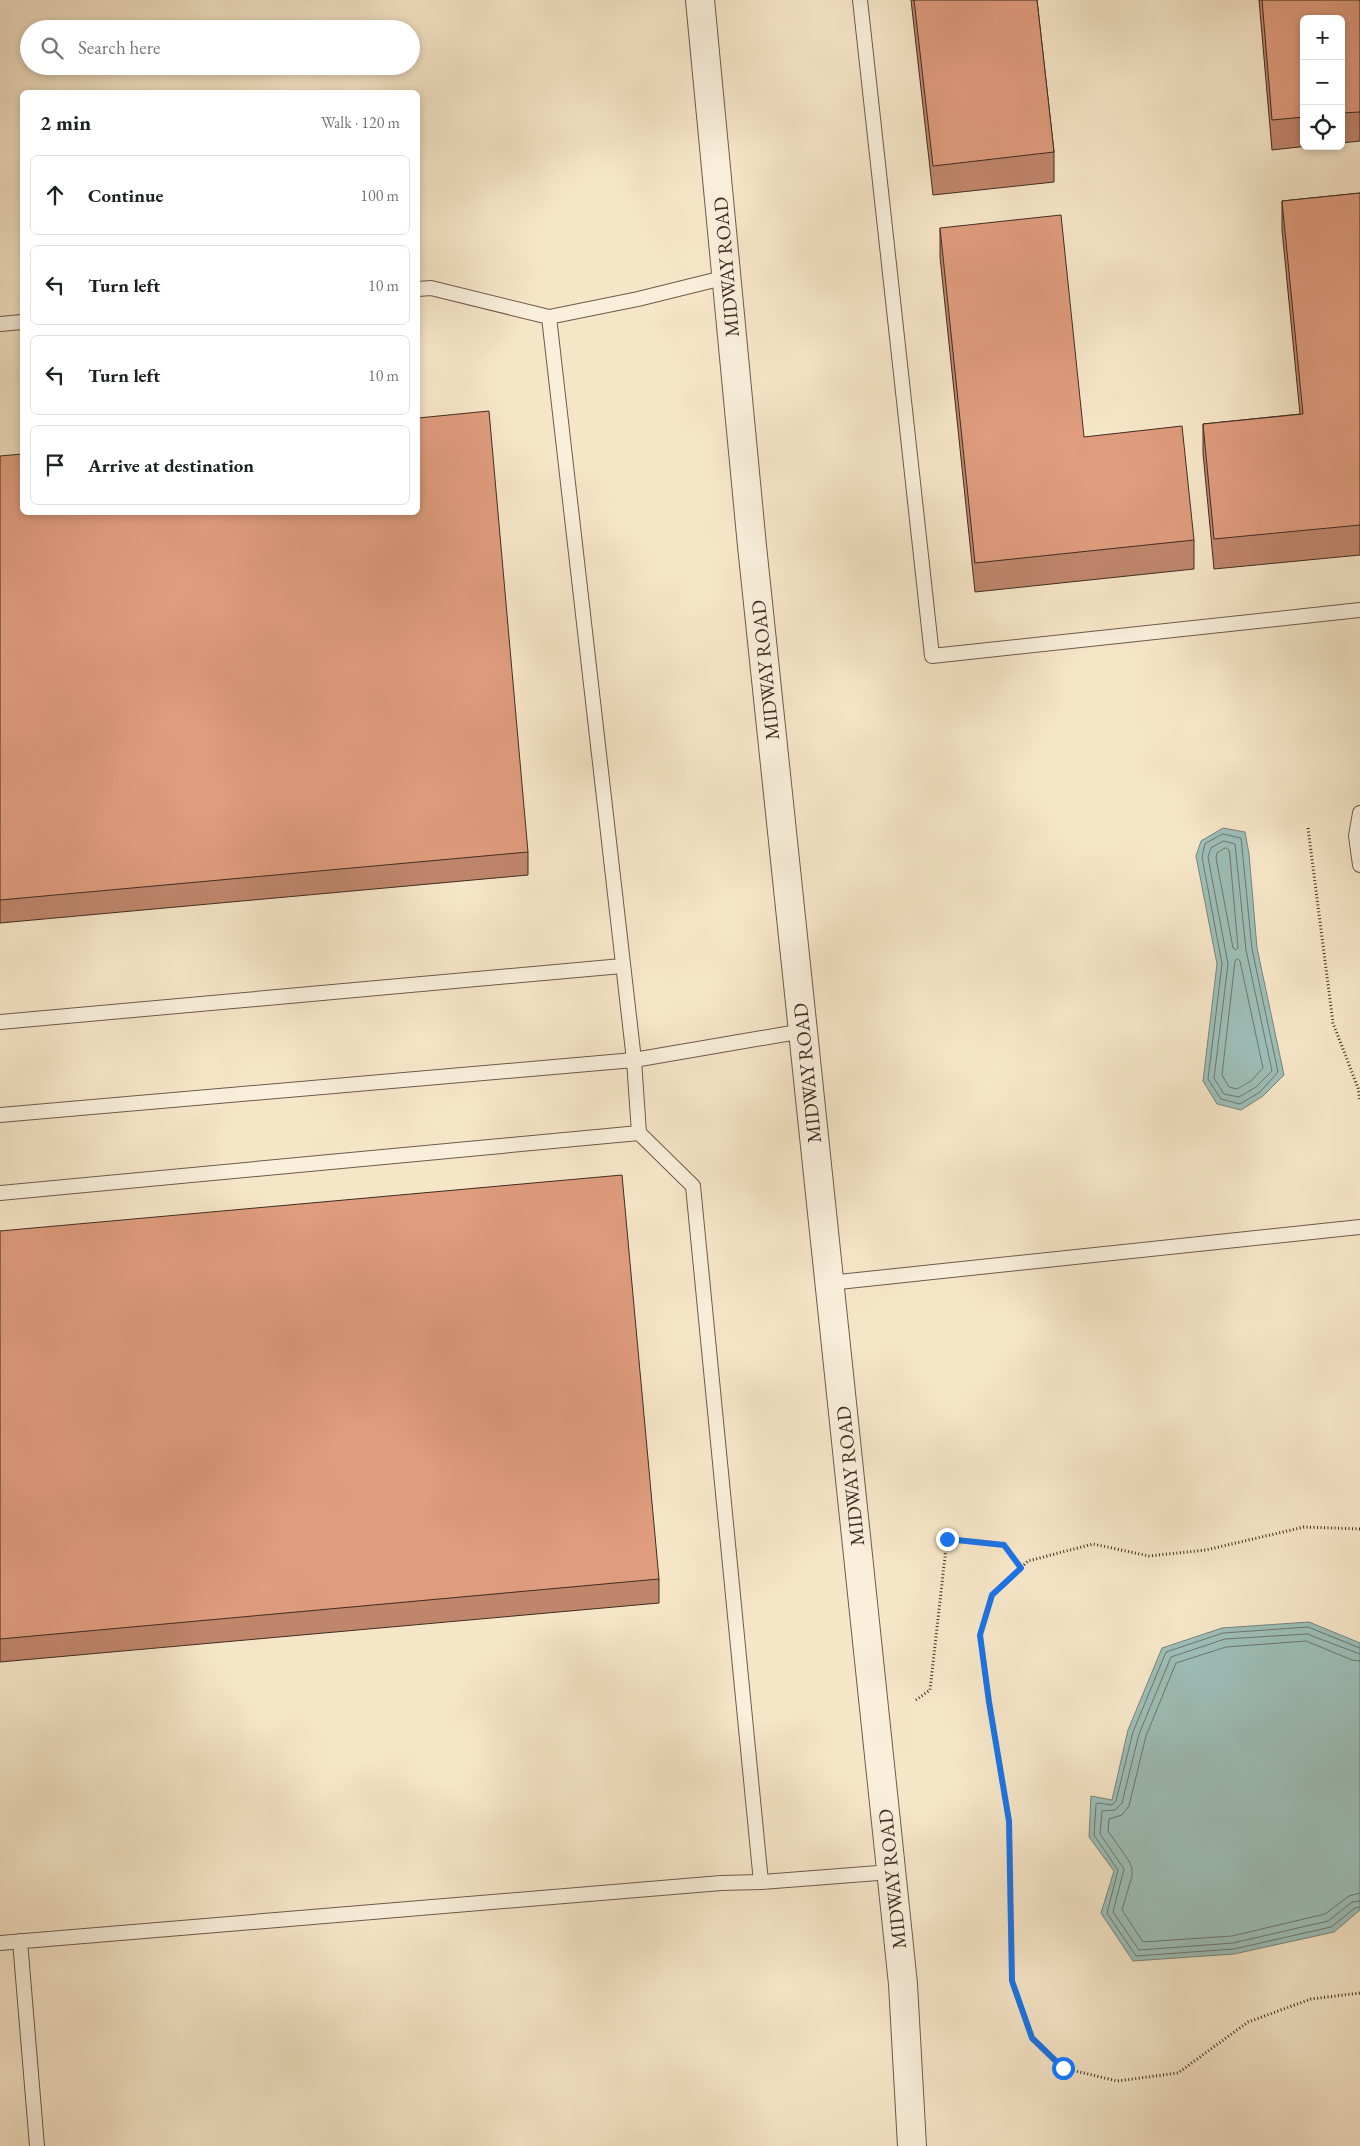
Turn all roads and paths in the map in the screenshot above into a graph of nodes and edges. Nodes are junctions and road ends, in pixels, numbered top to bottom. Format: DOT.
graph roads {
  1 [pos="700,0"];
  2 [pos="860,0"];
  3 [pos="727,277"];
  4 [pos="420,290"];
  5 [pos="549,317"];
  6 [pos="20,322"];
  7 [pos="0,324"];
  8 [pos="1360,610"];
  9 [pos="1360,813"];
  10 [pos="1308,828"];
  11 [pos="1360,865"];
  12 [pos="622,966"];
  13 [pos="0,1022"];
  14 [pos="803,1031"];
  15 [pos="634,1060"];
  16 [pos="1360,1100"];
  17 [pos="0,1115"];
  18 [pos="639,1133"];
  19 [pos="0,1193"];
  20 [pos="1360,1227"];
  21 [pos="829,1282"];
  22 [pos="1360,1529"];
  23 [pos="1021,1568"];
  24 [pos="916,1700"];
  25 [pos="891,1872"];
  26 [pos="761,1882"];
  27 [pos="20,1941"];
  28 [pos="0,1943"];
  29 [pos="1360,1993"];
  30 [pos="37,2146"];
  31 [pos="912,2146"];
  1 -- 3 [label="street, MIDWAY ROAD"];
  2 -- 8 [label="lane"];
  3 -- 5 [label="lane"];
  3 -- 14 [label="street, MIDWAY ROAD"];
  4 -- 5 [label="lane"];
  5 -- 12 [label="lane"];
  6 -- 7 [label="lane"];
  9 -- 11 [label="lane"];
  10 -- 16 [label="path"];
  12 -- 13 [label="lane"];
  12 -- 15 [label="lane"];
  14 -- 15 [label="lane"];
  14 -- 21 [label="street, MIDWAY ROAD"];
  15 -- 17 [label="lane"];
  15 -- 18 [label="lane"];
  18 -- 19 [label="lane"];
  18 -- 26 [label="lane"];
  20 -- 21 [label="lane"];
  21 -- 25 [label="street, MIDWAY ROAD"];
  22 -- 23 [label="path"];
  23 -- 24 [label="path"];
  23 -- 29 [label="path"];
  25 -- 26 [label="lane"];
  25 -- 31 [label="street, MIDWAY ROAD"];
  26 -- 27 [label="lane"];
  27 -- 28 [label="lane"];
  27 -- 30 [label="lane"];
}
